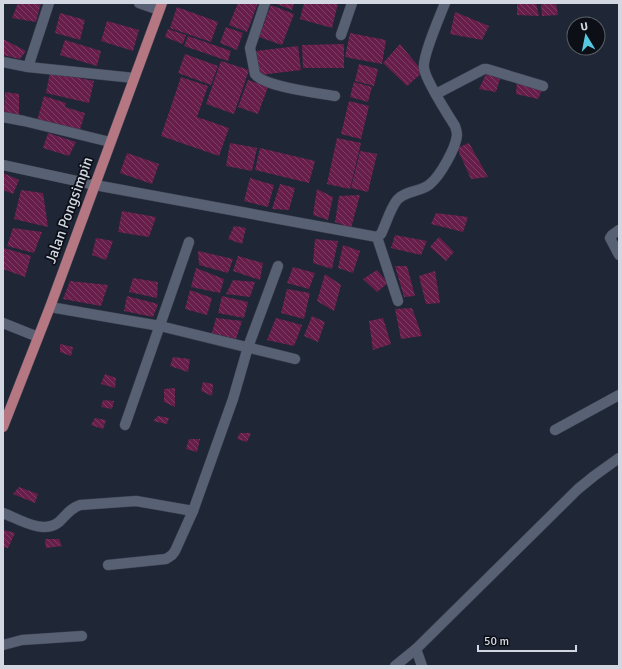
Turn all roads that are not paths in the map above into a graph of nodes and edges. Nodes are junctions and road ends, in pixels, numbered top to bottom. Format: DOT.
graph roads {
  1 [pos="49,3"];
  2 [pos="139,3"];
  3 [pos="265,3"];
  4 [pos="352,3"];
  5 [pos="445,3"];
  6 [pos="161,7"];
  7 [pos="341,35"];
  8 [pos="3,62"];
  9 [pos="28,66"];
  10 [pos="134,78"];
  11 [pos="543,86"];
  12 [pos="436,94"];
  13 [pos="335,96"];
  14 [pos="3,117"];
  15 [pos="110,142"];
  16 [pos="3,165"];
  17 [pos="95,185"];
  18 [pos="619,230"];
  19 [pos="377,237"];
  20 [pos="189,242"];
  21 [pos="619,255"];
  22 [pos="278,266"];
  23 [pos="398,301"];
  24 [pos="50,307"];
  25 [pos="3,323"];
  26 [pos="160,326"];
  27 [pos="38,337"];
  28 [pos="248,347"];
  29 [pos="295,359"];
  30 [pos="619,395"];
  31 [pos="125,425"];
  32 [pos="3,427"];
  33 [pos="555,430"];
  34 [pos="619,458"];
  35 [pos="193,511"];
  36 [pos="3,514"];
  37 [pos="108,565"];
  38 [pos="82,636"];
  39 [pos="3,645"];
  40 [pos="416,649"];
  41 [pos="395,666"];
  42 [pos="422,666"];
  1 -- 9 [label="street"];
  2 -- 6 [label="street"];
  3 -- 13 [label="street"];
  4 -- 7 [label="street"];
  5 -- 12 [label="street"];
  6 -- 10 [label="main road, Jalan Pongsimpin"];
  8 -- 9 [label="street"];
  9 -- 10 [label="street"];
  10 -- 15 [label="main road, Jalan Pongsimpin"];
  11 -- 12 [label="street"];
  12 -- 19 [label="street"];
  14 -- 15 [label="street"];
  15 -- 17 [label="main road, Jalan Pongsimpin"];
  16 -- 17 [label="street"];
  17 -- 19 [label="street"];
  17 -- 24 [label="main road, Jalan Pongsimpin"];
  18 -- 21 [label="street"];
  19 -- 23 [label="street"];
  20 -- 26 [label="street"];
  22 -- 28 [label="street"];
  24 -- 26 [label="street"];
  24 -- 27 [label="main road, Jalan Pongsimpin"];
  25 -- 27 [label="street"];
  26 -- 28 [label="street"];
  26 -- 31 [label="street"];
  27 -- 32 [label="main road, Jalan Pongsimpin"];
  28 -- 29 [label="street"];
  28 -- 35 [label="street"];
  30 -- 33 [label="street"];
  34 -- 40 [label="street"];
  35 -- 36 [label="street"];
  35 -- 37 [label="street"];
  38 -- 39 [label="street"];
  40 -- 41 [label="street"];
  40 -- 42 [label="street"];
}
